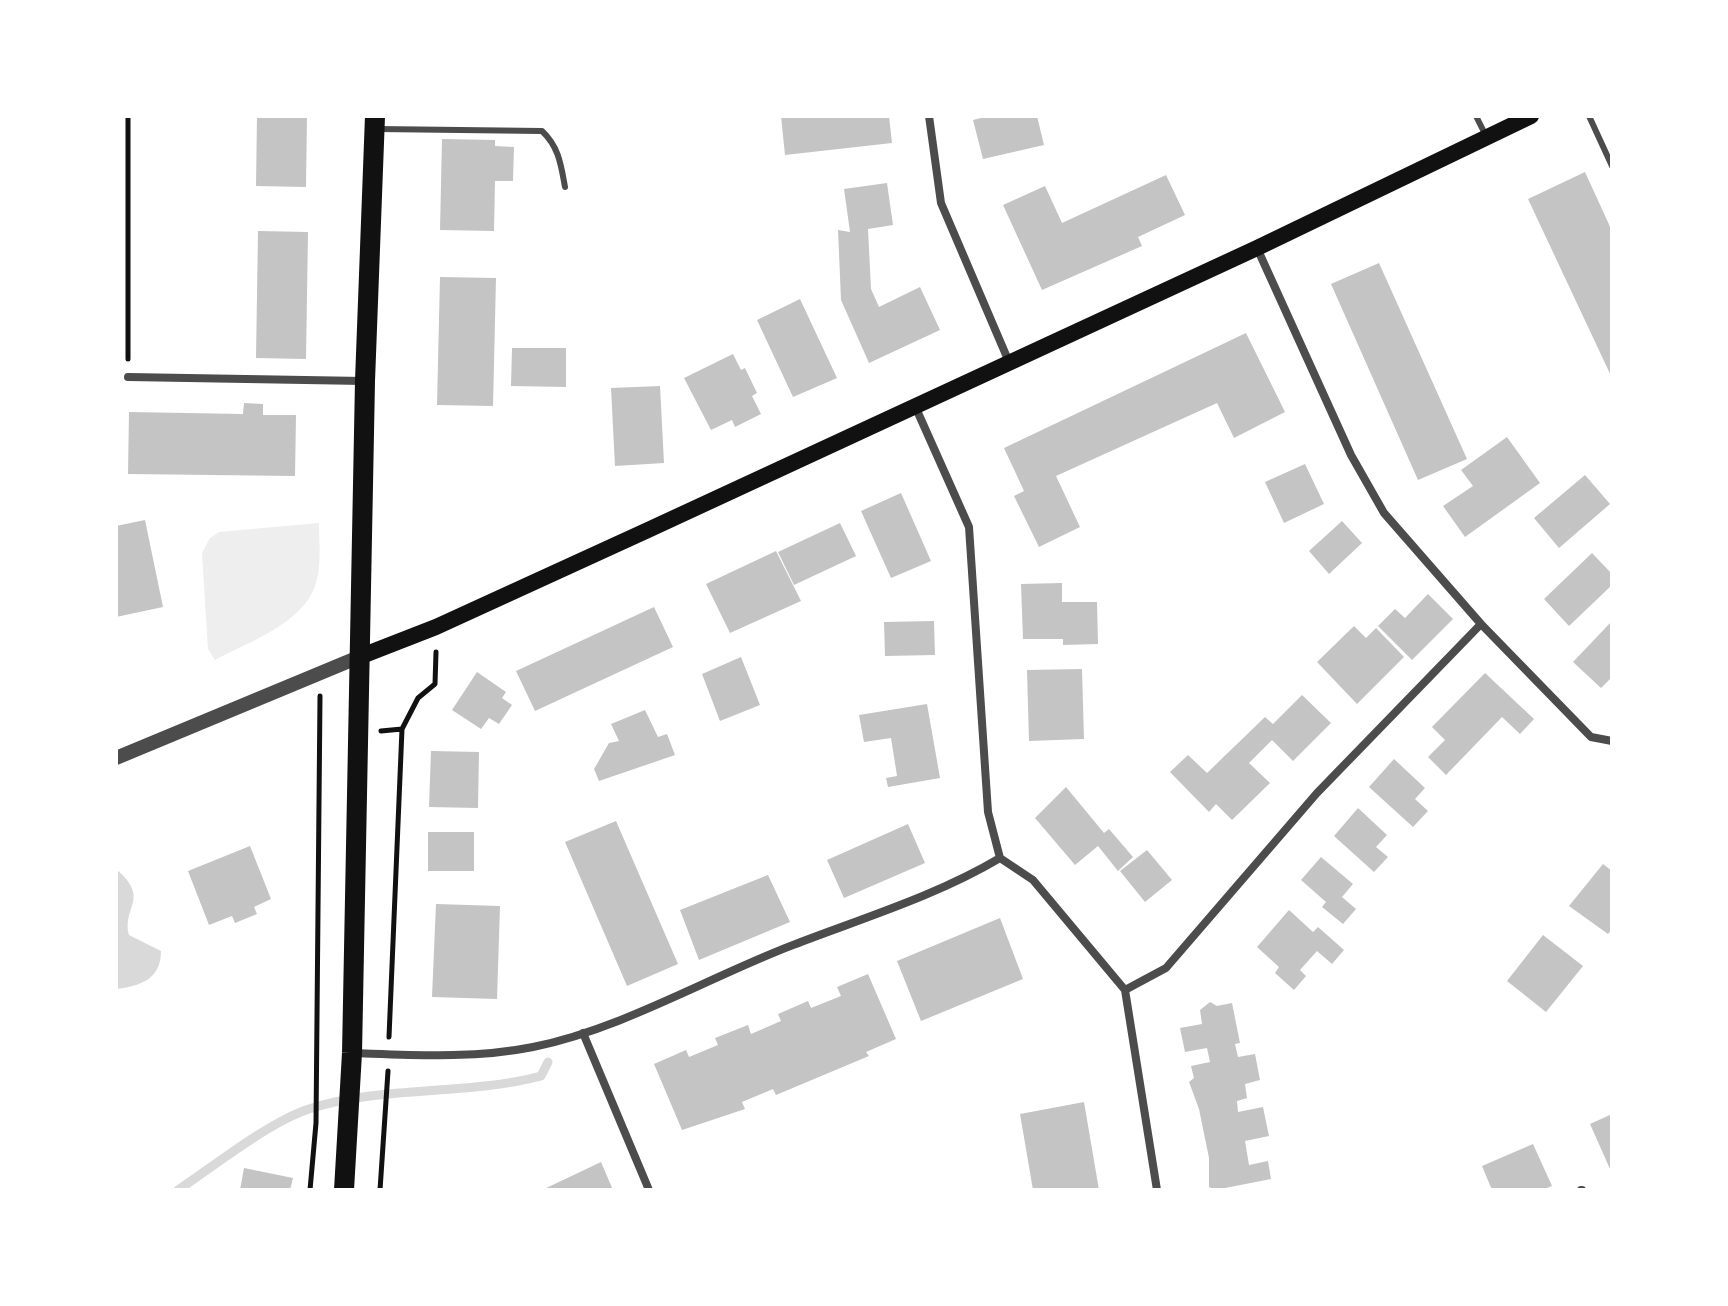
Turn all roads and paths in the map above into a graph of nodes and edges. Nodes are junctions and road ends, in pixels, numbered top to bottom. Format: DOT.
graph roads {
  1 [pos="128,116"];
  2 [pos="929,116"];
  3 [pos="1476,116"];
  4 [pos="1531,116"];
  5 [pos="1589,116"];
  6 [pos="375,122"];
  7 [pos="1486,136"];
  8 [pos="1612,166"];
  9 [pos="565,187"];
  10 [pos="1257,248"];
  11 [pos="1009,362"];
  12 [pos="128,377"];
  13 [pos="365,381"];
  14 [pos="915,406"];
  15 [pos="1481,624"];
  16 [pos="436,627"];
  17 [pos="359,657"];
  18 [pos="321,671"];
  19 [pos="1612,741"];
  20 [pos="116,758"];
  21 [pos="1000,858"];
  22 [pos="1125,990"];
  23 [pos="583,1033"];
  24 [pos="352,1053"];
  25 [pos="389,1054"];
  26 [pos="310,1190"];
  27 [pos="344,1190"];
  28 [pos="380,1190"];
  29 [pos="649,1190"];
  30 [pos="1157,1190"];
  1 -- 12 [label="path"];
  2 -- 11 [label="street"];
  3 -- 7 [label="lane"];
  4 -- 7 [label="main road"];
  5 -- 8 [label="lane"];
  6 -- 9 [label="lane"];
  6 -- 13 [label="main road"];
  7 -- 10 [label="main road"];
  10 -- 11 [label="main road"];
  10 -- 15 [label="street"];
  11 -- 14 [label="main road"];
  12 -- 13 [label="street"];
  13 -- 17 [label="main road"];
  14 -- 16 [label="main road"];
  14 -- 21 [label="street"];
  15 -- 19 [label="street"];
  15 -- 22 [label="street"];
  16 -- 17 [label="main road"];
  16 -- 25 [label="path"];
  17 -- 18 [label="street"];
  17 -- 24 [label="main road"];
  18 -- 20 [label="street"];
  18 -- 26 [label="path"];
  21 -- 22 [label="street"];
  21 -- 23 [label="street"];
  22 -- 30 [label="street"];
  23 -- 25 [label="street"];
  23 -- 29 [label="street"];
  24 -- 25 [label="street"];
  24 -- 27 [label="main road"];
  25 -- 28 [label="path"];
}
